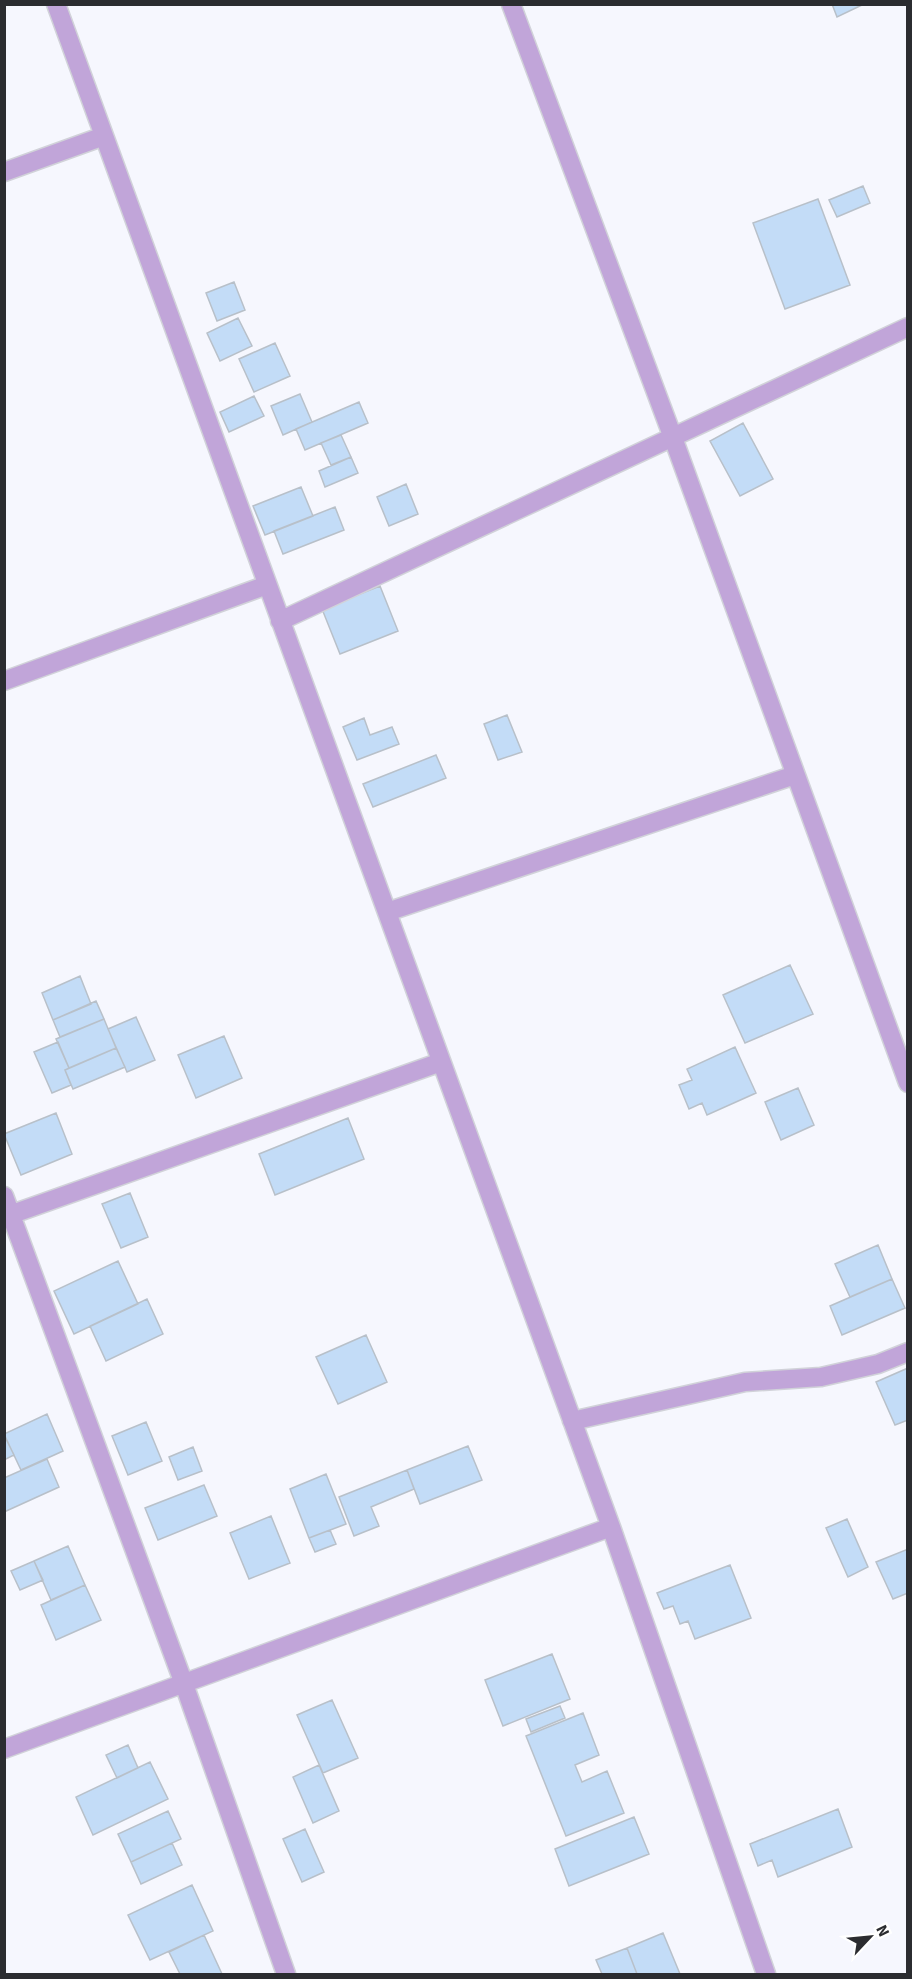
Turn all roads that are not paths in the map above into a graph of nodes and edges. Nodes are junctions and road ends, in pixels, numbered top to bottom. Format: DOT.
graph roads {
  1 [pos="56,4"];
  2 [pos="511,4"];
  3 [pos="104,136"];
  4 [pos="4,172"];
  5 [pos="908,327"];
  6 [pos="672,435"];
  7 [pos="267,585"];
  8 [pos="280,621"];
  9 [pos="4,681"];
  10 [pos="795,775"];
  11 [pos="387,912"];
  12 [pos="441,1062"];
  13 [pos="908,1083"];
  14 [pos="4,1196"];
  15 [pos="8,1216"];
  16 [pos="908,1352"];
  17 [pos="572,1421"];
  18 [pos="611,1527"];
  19 [pos="184,1684"];
  20 [pos="4,1749"];
  21 [pos="286,1974"];
  22 [pos="766,1974"];
  1 -- 3 [label="street"];
  2 -- 6 [label="street"];
  3 -- 4 [label="street"];
  3 -- 7 [label="street"];
  5 -- 6 [label="street"];
  6 -- 8 [label="street"];
  6 -- 10 [label="street"];
  7 -- 8 [label="street"];
  7 -- 9 [label="street"];
  8 -- 11 [label="street"];
  10 -- 11 [label="street"];
  10 -- 13 [label="street"];
  11 -- 12 [label="street"];
  12 -- 15 [label="street"];
  12 -- 17 [label="street"];
  14 -- 15 [label="street"];
  15 -- 19 [label="street"];
  16 -- 17 [label="street"];
  17 -- 18 [label="street"];
  18 -- 19 [label="street"];
  18 -- 22 [label="street"];
  19 -- 20 [label="street"];
  19 -- 21 [label="street"];
}
